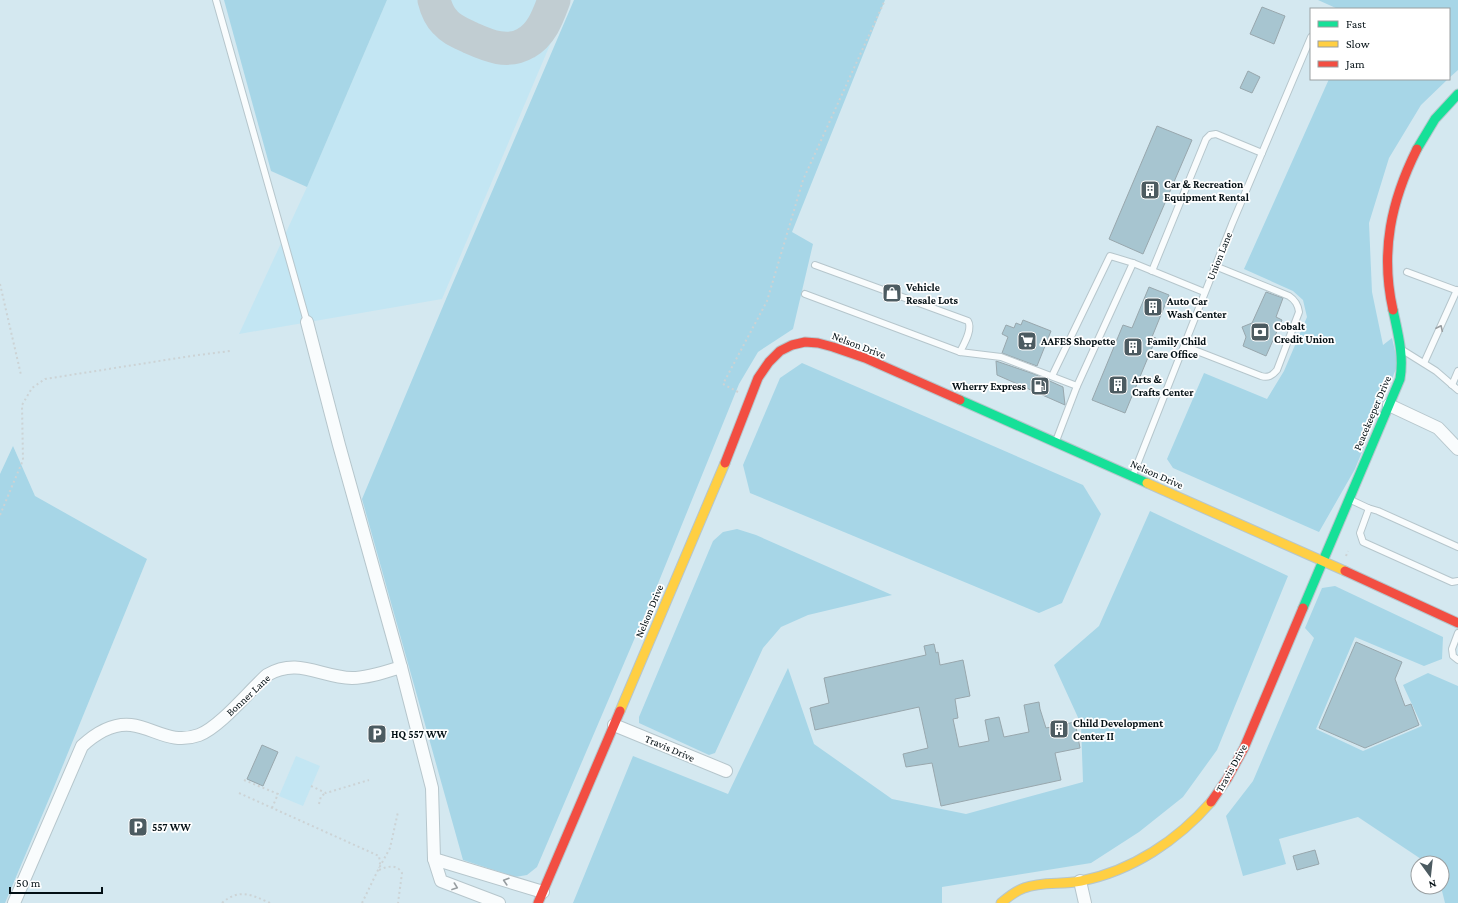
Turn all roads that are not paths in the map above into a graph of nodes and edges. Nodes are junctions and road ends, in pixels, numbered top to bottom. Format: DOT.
graph roads {
  1 [pos="216,0"];
  2 [pos="1310,39"];
  3 [pos="1458,94"];
  4 [pos="1262,154"];
  5 [pos="1133,263"];
  6 [pos="815,265"];
  7 [pos="1215,266"];
  8 [pos="1152,271"];
  9 [pos="1407,272"];
  10 [pos="1457,291"];
  11 [pos="1204,292"];
  12 [pos="805,294"];
  13 [pos="307,322"];
  14 [pos="1184,346"];
  15 [pos="1402,350"];
  16 [pos="960,352"];
  17 [pos="1424,363"];
  18 [pos="1458,371"];
  19 [pos="1052,376"];
  20 [pos="1452,384"];
  21 [pos="1077,386"];
  22 [pos="1458,390"];
  23 [pos="1389,405"];
  24 [pos="1056,443"];
  25 [pos="1458,449"];
  26 [pos="1133,476"];
  27 [pos="1349,499"];
  28 [pos="1368,508"];
  29 [pos="1458,547"];
  30 [pos="1322,560"];
  31 [pos="1458,581"];
  32 [pos="1458,624"];
  33 [pos="1458,633"];
  34 [pos="1458,660"];
  35 [pos="401,667"];
  36 [pos="614,725"];
  37 [pos="726,771"];
  38 [pos="434,859"];
  39 [pos="1080,881"];
  40 [pos="541,898"];
  41 [pos="14,903"];
  42 [pos="499,903"];
  43 [pos="1001,903"];
  44 [pos="1085,903"];
  1 -- 13 [label="lane"];
  2 -- 4 [label="lane, Union Lane"];
  3 -- 15 [label="street, Peacekeeper Drive"];
  4 -- 7 [label="lane, Union Lane"];
  4 -- 8 [label="lane"];
  5 -- 8 [label="lane"];
  5 -- 19 [label="lane"];
  5 -- 21 [label="lane"];
  6 -- 16 [label="lane"];
  7 -- 11 [label="lane, Union Lane"];
  7 -- 14 [label="lane"];
  8 -- 11 [label="lane"];
  9 -- 10 [label="lane"];
  17 -- 10 [label="lane, one-way"];
  11 -- 14 [label="lane, Union Lane"];
  12 -- 16 [label="lane"];
  13 -- 35 [label="street"];
  14 -- 26 [label="lane, Union Lane"];
  15 -- 17 [label="lane"];
  15 -- 23 [label="street, Peacekeeper Drive"];
  16 -- 19 [label="lane"];
  17 -- 20 [label="lane"];
  18 -- 20 [label="lane"];
  19 -- 21 [label="lane"];
  20 -- 22 [label="lane"];
  21 -- 24 [label="lane"];
  23 -- 25 [label="street"];
  23 -- 27 [label="street, Peacekeeper Drive"];
  24 -- 26 [label="street, Nelson Drive"];
  24 -- 36 [label="street, Nelson Drive"];
  26 -- 30 [label="street, Nelson Drive"];
  27 -- 28 [label="lane"];
  27 -- 30 [label="street, Peacekeeper Drive"];
  28 -- 29 [label="lane"];
  28 -- 31 [label="lane"];
  30 -- 32 [label="street, Nelson Drive"];
  30 -- 39 [label="street, Travis Drive"];
  33 -- 34 [label="lane"];
  35 -- 38 [label="street"];
  35 -- 41 [label="street, Bonner Lane"];
  36 -- 37 [label="street, Travis Drive"];
  36 -- 40 [label="street, Nelson Drive"];
  40 -- 38 [label="street, one-way"];
  38 -- 42 [label="street, one-way"];
  39 -- 43 [label="street, Travis Drive"];
  39 -- 44 [label="street"];
}
